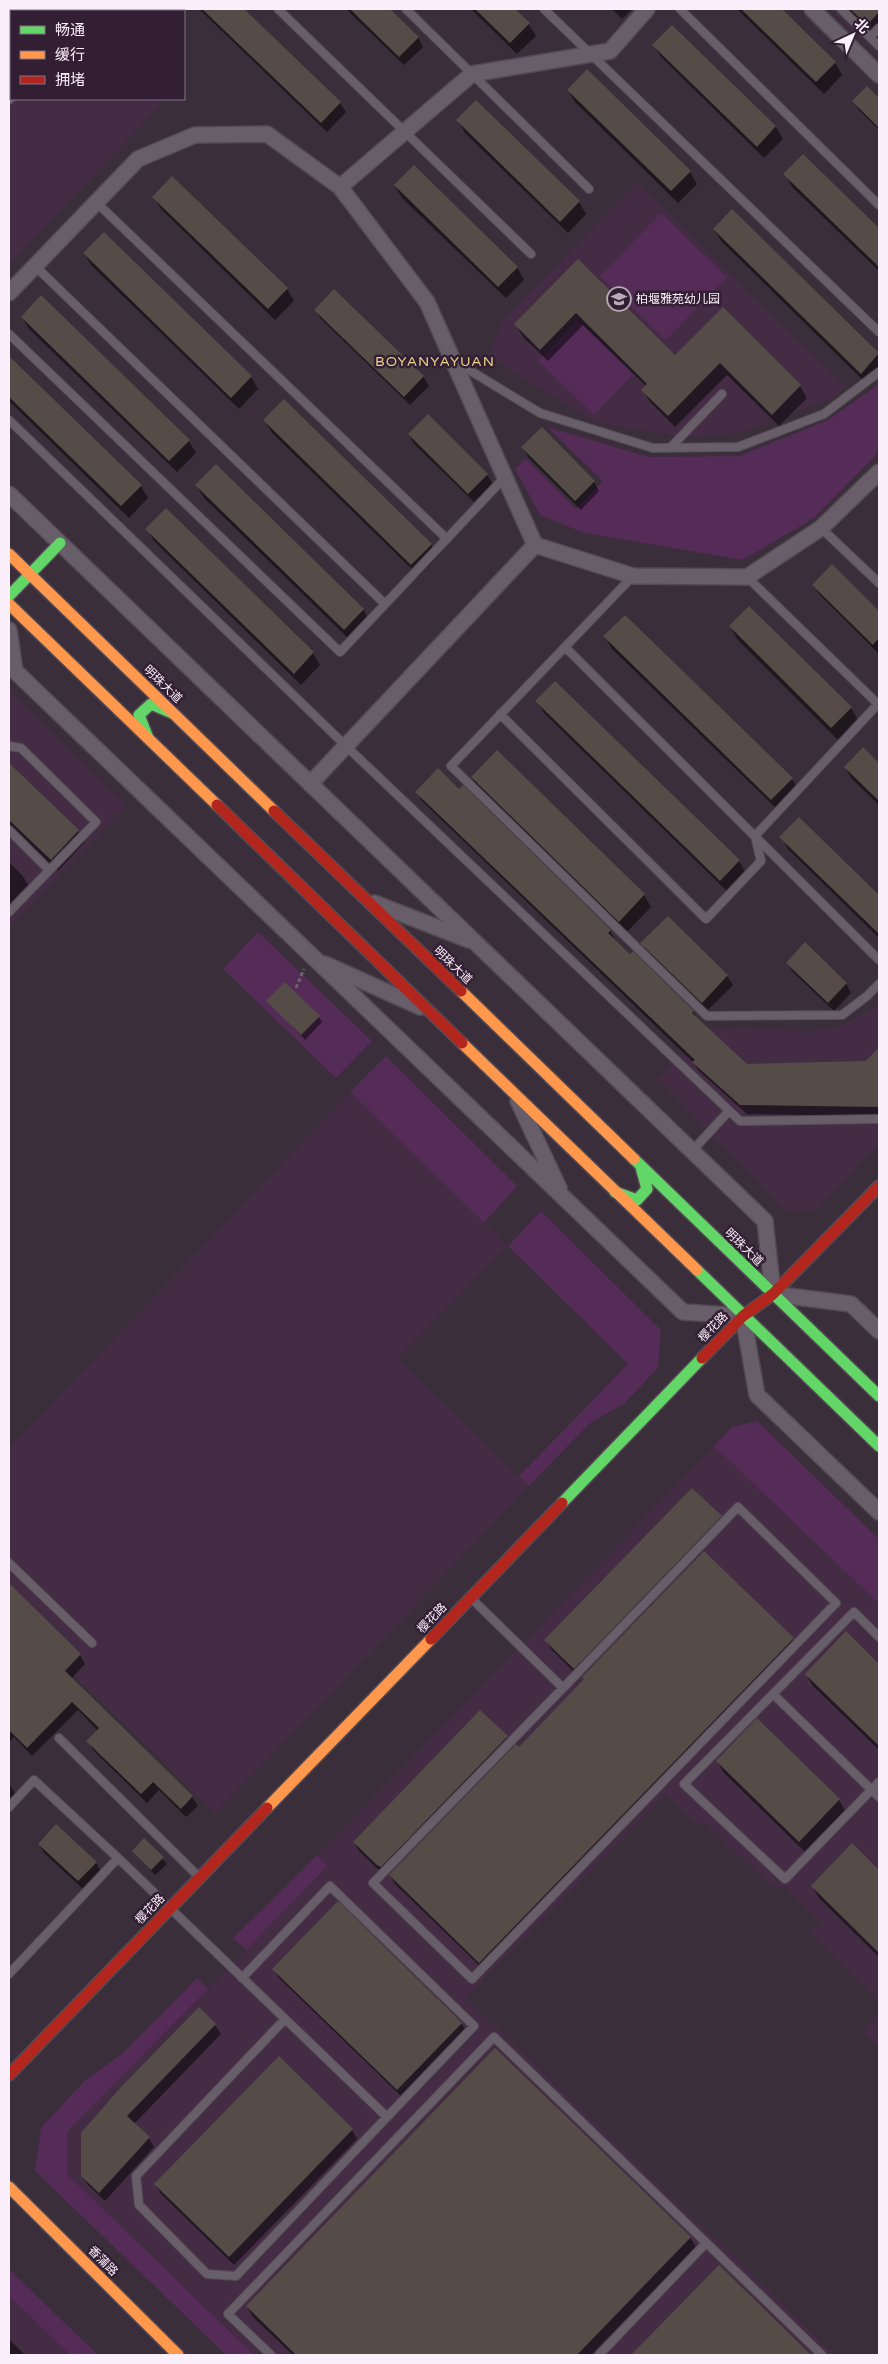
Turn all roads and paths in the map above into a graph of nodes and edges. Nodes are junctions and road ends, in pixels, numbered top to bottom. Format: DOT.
graph roads {
  1 [pos="278,9"];
  2 [pos="406,9"];
  3 [pos="544,9"];
  4 [pos="647,9"];
  5 [pos="680,9"];
  6 [pos="812,9"];
  7 [pos="842,9"];
  8 [pos="879,28"];
  9 [pos="870,37"];
  10 [pos="879,46"];
  11 [pos="591,54"];
  12 [pos="472,74"];
  13 [pos="879,76"];
  14 [pos="405,131"];
  15 [pos="340,187"];
  16 [pos="589,189"];
  17 [pos="96,202"];
  18 [pos="879,205"];
  19 [pos="530,254"];
  20 [pos="35,266"];
  21 [pos="9,293"];
  22 [pos="879,332"];
  23 [pos="9,334"];
  24 [pos="453,360"];
  25 [pos="879,372"];
  26 [pos="722,394"];
  27 [pos="9,420"];
  28 [pos="670,448"];
  29 [pos="879,472"];
  30 [pos="505,477"];
  31 [pos="9,494"];
  32 [pos="821,528"];
  33 [pos="447,539"];
  34 [pos="60,544"];
  35 [pos="535,545"];
  36 [pos="9,554"];
  37 [pos="30,574"];
  38 [pos="633,576"];
  39 [pos="747,577"];
  40 [pos="879,583"];
  41 [pos="9,596"];
  42 [pos="9,604"];
  43 [pos="385,604"];
  44 [pos="9,630"];
  45 [pos="565,647"];
  46 [pos="879,704"];
  47 [pos="174,714"];
  48 [pos="500,714"];
  49 [pos="149,740"];
  50 [pos="9,746"];
  51 [pos="346,746"];
  52 [pos="310,784"];
  53 [pos="9,830"];
  54 [pos="755,836"];
  55 [pos="49,870"];
  56 [pos="366,900"];
  57 [pos="9,912"];
  58 [pos="475,943"];
  59 [pos="314,959"];
  60 [pos="879,960"];
  61 [pos="879,984"];
  62 [pos="429,1011"];
  63 [pos="515,1095"];
  64 [pos="729,1111"];
  65 [pos="879,1120"];
  66 [pos="692,1151"];
  67 [pos="642,1167"];
  68 [pos="879,1186"];
  69 [pos="615,1192"];
  70 [pos="563,1197"];
  71 [pos="773,1294"];
  72 [pos="743,1316"];
  73 [pos="879,1331"];
  74 [pos="879,1396"];
  75 [pos="879,1446"];
  76 [pos="879,1512"];
  77 [pos="9,1563"];
  78 [pos="470,1598"];
  79 [pos="879,1637"];
  80 [pos="92,1643"];
  81 [pos="563,1688"];
  82 [pos="773,1694"];
  83 [pos="59,1738"];
  84 [pos="879,1782"];
  85 [pos="872,1790"];
  86 [pos="879,1797"];
  87 [pos="9,1807"];
  88 [pos="118,1858"];
  89 [pos="200,1878"];
  90 [pos="170,1908"];
  91 [pos="9,1974"];
  92 [pos="242,1978"];
  93 [pos="285,2019"];
  94 [pos="9,2075"];
  95 [pos="387,2117"];
  96 [pos="9,2186"];
  97 [pos="706,2242"];
  98 [pos="178,2355"];
  99 [pos="271,2355"];
  100 [pos="600,2355"];
  101 [pos="822,2355"];
  1 -- 14 [label="lane"];
  2 -- 12 [label="lane"];
  3 -- 11 [label="lane"];
  4 -- 11 [label="street"];
  5 -- 18 [label="lane"];
  6 -- 13 [label="street"];
  7 -- 9 [label="lane"];
  8 -- 9 [label="lane"];
  9 -- 10 [label="lane"];
  11 -- 12 [label="street"];
  11 -- 22 [label="lane"];
  12 -- 14 [label="street"];
  12 -- 16 [label="lane"];
  14 -- 15 [label="street"];
  14 -- 19 [label="lane"];
  15 -- 17 [label="street"];
  15 -- 24 [label="street"];
  17 -- 20 [label="street"];
  17 -- 33 [label="lane"];
  20 -- 21 [label="street"];
  20 -- 43 [label="lane"];
  23 -- 43 [label="lane"];
  24 -- 28 [label="lane"];
  24 -- 30 [label="street"];
  25 -- 28 [label="lane"];
  26 -- 28 [label="lane"];
  27 -- 51 [label="lane"];
  29 -- 32 [label="street"];
  30 -- 33 [label="lane"];
  30 -- 35 [label="street"];
  31 -- 34 [label="street"];
  32 -- 39 [label="street"];
  32 -- 40 [label="lane"];
  33 -- 43 [label="lane"];
  34 -- 37 [label="main road"];
  34 -- 52 [label="street"];
  35 -- 38 [label="street"];
  35 -- 51 [label="street"];
  36 -- 37 [label="main road, 明珠大道"];
  37 -- 41 [label="main road"];
  37 -- 47 [label="main road, 明珠大道"];
  38 -- 39 [label="street"];
  38 -- 45 [label="lane"];
  39 -- 46 [label="lane"];
  42 -- 49 [label="main road"];
  44 -- 59 [label="street"];
  45 -- 48 [label="lane"];
  45 -- 54 [label="lane"];
  46 -- 54 [label="lane"];
  47 -- 49 [label="main road"];
  47 -- 56 [label="main road, 明珠大道"];
  48 -- 54 [label="lane"];
  48 -- 61 [label="lane"];
  49 -- 62 [label="main road"];
  50 -- 55 [label="lane"];
  51 -- 52 [label="street"];
  51 -- 64 [label="lane"];
  52 -- 58 [label="street"];
  53 -- 55 [label="lane"];
  54 -- 60 [label="lane"];
  55 -- 57 [label="lane"];
  56 -- 58 [label="street"];
  56 -- 67 [label="main road, 明珠大道"];
  58 -- 66 [label="street"];
  59 -- 62 [label="street"];
  59 -- 70 [label="street"];
  62 -- 63 [label="main road"];
  63 -- 69 [label="main road"];
  63 -- 70 [label="street"];
  64 -- 65 [label="lane"];
  64 -- 66 [label="lane"];
  66 -- 71 [label="street"];
  67 -- 69 [label="main road"];
  67 -- 71 [label="main road, 明珠大道"];
  68 -- 71 [label="main road, 樱花路"];
  69 -- 72 [label="main road"];
  70 -- 72 [label="street"];
  71 -- 72 [label="main road, 樱花路"];
  71 -- 73 [label="street"];
  71 -- 74 [label="main road, 明珠大道"];
  72 -- 75 [label="main road"];
  72 -- 76 [label="street"];
  72 -- 78 [label="main road, 樱花路"];
  77 -- 80 [label="lane"];
  78 -- 81 [label="lane"];
  78 -- 89 [label="main road, 樱花路"];
  79 -- 82 [label="lane"];
  81 -- 81 [label="lane"];
  82 -- 85 [label="lane"];
  82 -- 85 [label="lane"];
  83 -- 89 [label="lane"];
  84 -- 85 [label="lane"];
  85 -- 86 [label="lane"];
  87 -- 88 [label="lane"];
  88 -- 90 [label="lane"];
  88 -- 91 [label="lane"];
  89 -- 90 [label="main road, 樱花路"];
  90 -- 92 [label="lane"];
  90 -- 94 [label="main road, 樱花路"];
  92 -- 93 [label="lane"];
  92 -- 95 [label="lane"];
  93 -- 95 [label="lane"];
  93 -- 95 [label="lane"];
  96 -- 98 [label="main road, 香蒲路"];
  97 -- 99 [label="lane"];
  97 -- 100 [label="lane"];
  97 -- 101 [label="lane"];
}
